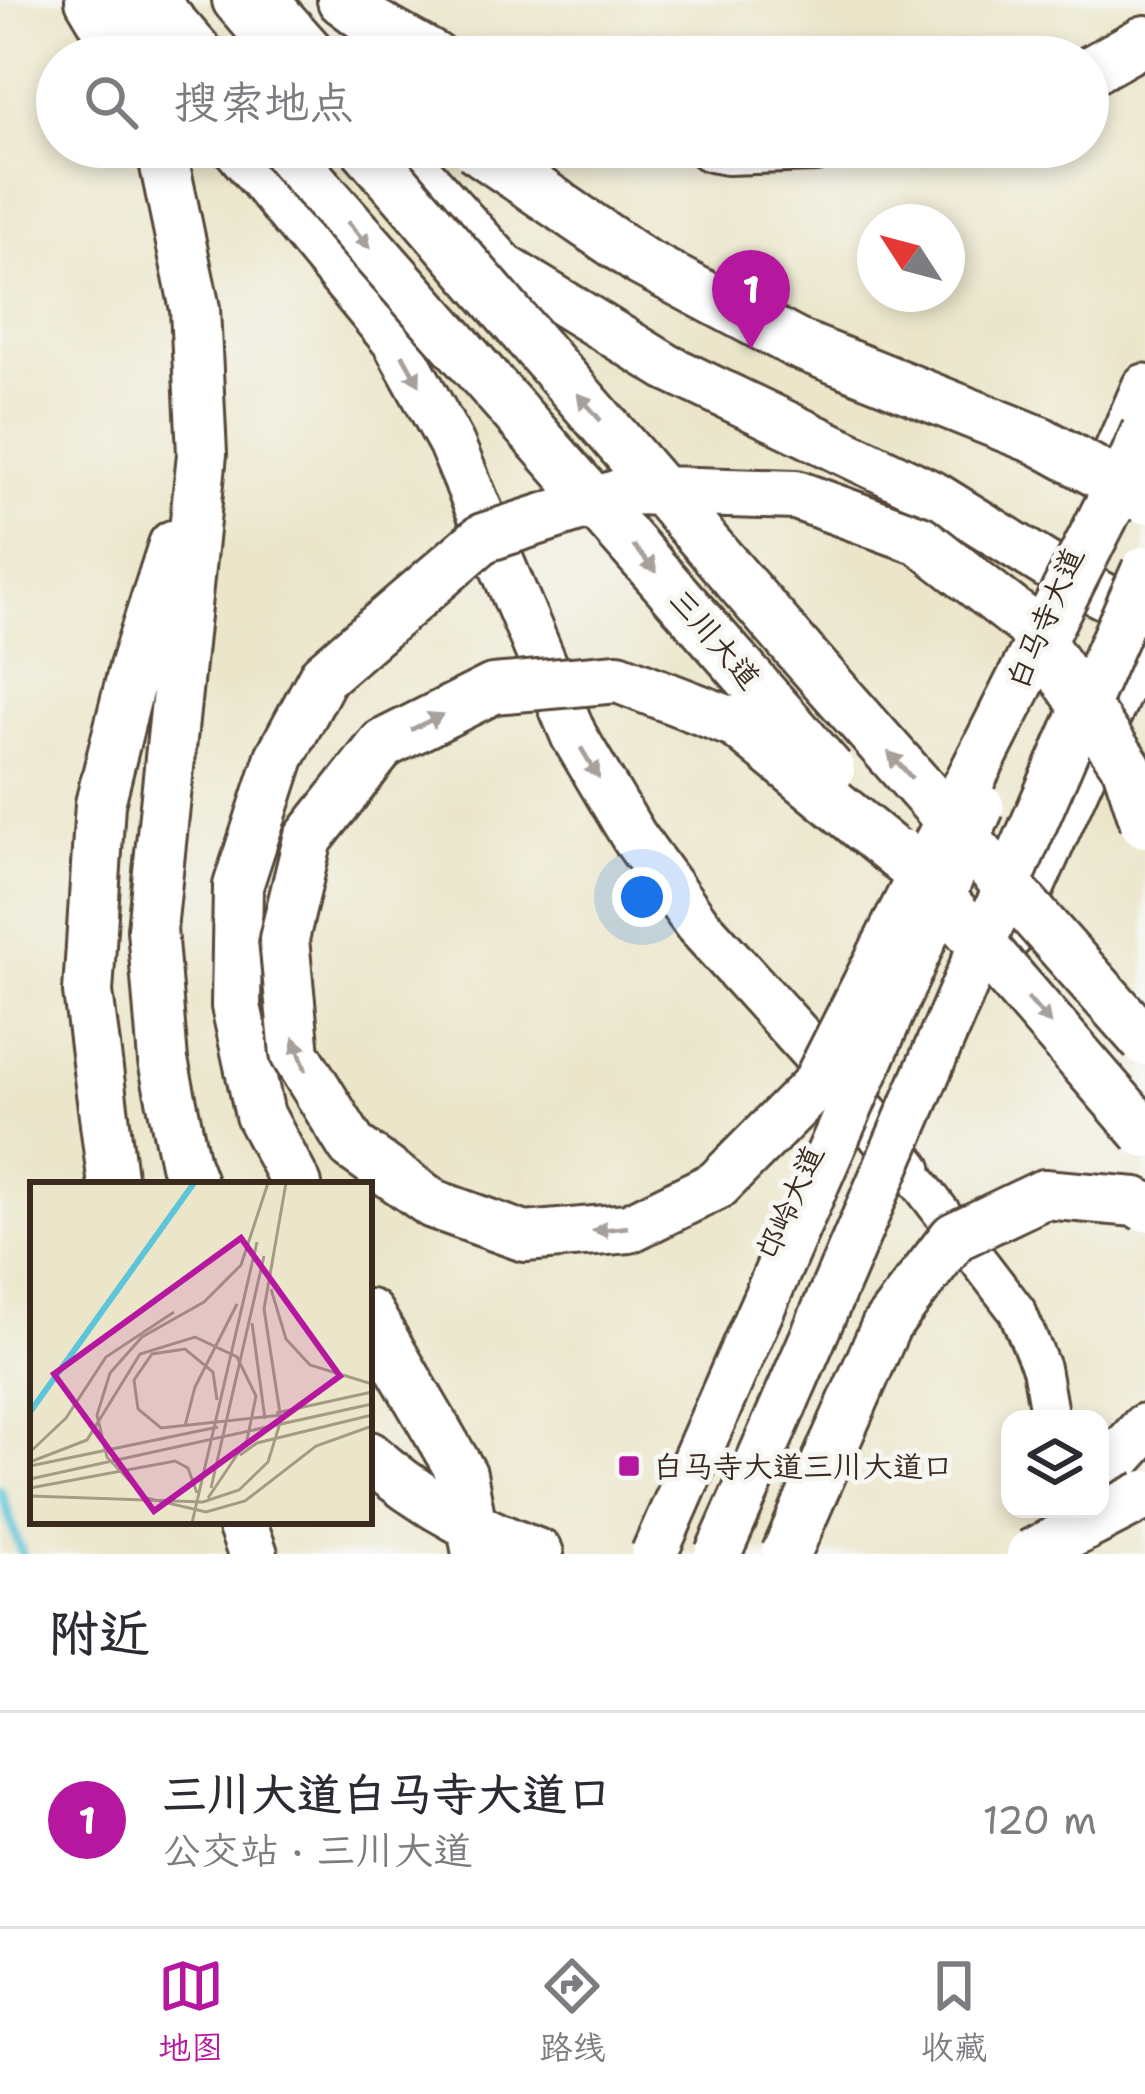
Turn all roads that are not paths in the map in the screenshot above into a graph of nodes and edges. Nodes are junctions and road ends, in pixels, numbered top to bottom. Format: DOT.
graph roads {
  1 [pos="90,0"];
  2 [pos="110,0"];
  3 [pos="152,0"];
  4 [pos="237,0"];
  5 [pos="265,0"];
  6 [pos="313,0"];
  7 [pos="342,0"];
  8 [pos="111,36"];
  9 [pos="140,36"];
  10 [pos="184,36"];
  11 [pos="268,36"];
  12 [pos="297,36"];
  13 [pos="347,36"];
  14 [pos="396,36"];
  15 [pos="1145,40"];
  16 [pos="1109,60"];
  17 [pos="165,168"];
  18 [pos="253,168"];
  19 [pos="301,168"];
  20 [pos="382,168"];
  21 [pos="415,168"];
  22 [pos="505,168"];
  23 [pos="1145,387"];
  24 [pos="1145,430"];
  25 [pos="202,454"];
  26 [pos="1134,488"];
  27 [pos="1145,569"];
  28 [pos="1063,575"];
  29 [pos="1145,617"];
  30 [pos="1145,633"];
  31 [pos="1145,823"];
  32 [pos="942,860"];
  33 [pos="1145,1041"];
  34 [pos="843,1085"];
  35 [pos="1145,1133"];
  36 [pos="909,1170"];
  37 [pos="113,1182"];
  38 [pos="192,1182"];
  39 [pos="296,1182"];
  40 [pos="1145,1207"];
  41 [pos="372,1319"];
  42 [pos="1048,1410"];
  43 [pos="1145,1428"];
  44 [pos="372,1459"];
  45 [pos="1109,1468"];
  46 [pos="1145,1495"];
  47 [pos="1054,1518"];
  48 [pos="1063,1518"];
  49 [pos="242,1524"];
  50 [pos="253,1554"];
  51 [pos="477,1554"];
  52 [pos="538,1554"];
  53 [pos="633,1554"];
  54 [pos="654,1554"];
  55 [pos="718,1554"];
  56 [pos="740,1554"];
  57 [pos="786,1554"];
  58 [pos="1030,1554"];
  59 [pos="1054,1554"];
  1 -- 8 [label="highway"];
  2 -- 9 [label="main road"];
  3 -- 10 [label="highway"];
  4 -- 11 [label="highway"];
  5 -- 12 [label="main road"];
  6 -- 13 [label="highway"];
  7 -- 14 [label="highway"];
  15 -- 16 [label="highway"];
  17 -- 25 [label="highway"];
  18 -- 34 [label="main road, one-way"];
  19 -- 32 [label="highway, 三川大道, one-way, bridge"];
  33 -- 20 [label="highway, 三川大道, one-way, bridge"];
  21 -- 28 [label="main road"];
  22 -- 26 [label="highway, bridge"];
  23 -- 28 [label="main road, 白马寺大道"];
  24 -- 26 [label="main road, 白马寺大道, bridge"];
  25 -- 37 [label="highway"];
  25 -- 38 [label="highway"];
  26 -- 32 [label="main road, 白马寺大道, bridge"];
  26 -- 32 [label="highway, one-way, bridge"];
  27 -- 55 [label="main road, bridge"];
  28 -- 29 [label="main road"];
  28 -- 32 [label="main road, 白马寺大道"];
  30 -- 36 [label="main road"];
  31 -- 39 [label="highway, bridge"];
  32 -- 34 [label="main road, 邙岭大道"];
  32 -- 35 [label="highway, 三川大道, one-way, bridge"];
  32 -- 54 [label="main road, 邙岭大道, bridge"];
  34 -- 36 [label="main road"];
  34 -- 53 [label="main road, 邙岭大道"];
  36 -- 42 [label="street"];
  36 -- 56 [label="main road"];
  40 -- 57 [label="highway, bridge"];
  41 -- 51 [label="highway"];
  43 -- 45 [label="highway"];
  44 -- 52 [label="highway"];
  46 -- 58 [label="highway, bridge"];
  47 -- 59 [label="street"];
  48 -- 58 [label="highway"];
  49 -- 50 [label="highway"];
}
